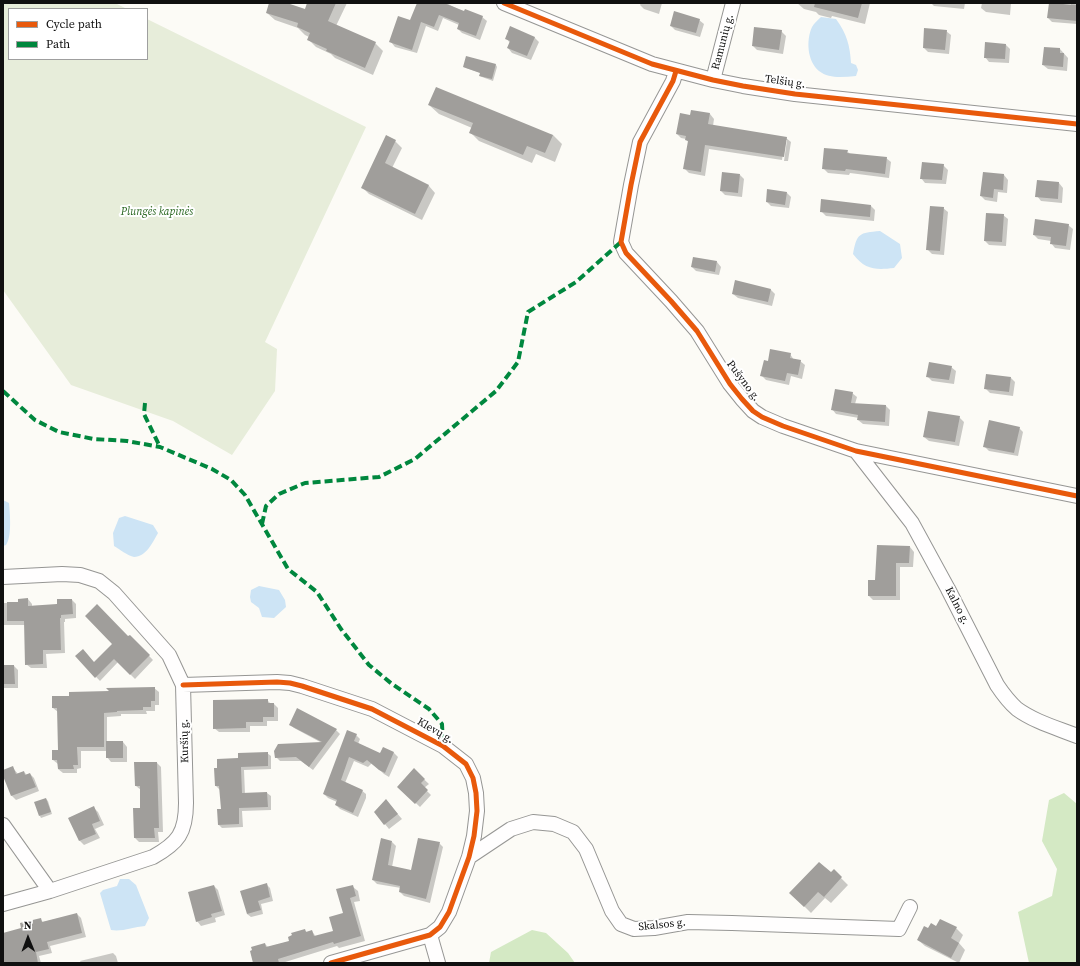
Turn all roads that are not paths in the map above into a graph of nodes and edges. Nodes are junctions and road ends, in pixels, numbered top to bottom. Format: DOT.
graph roads {
  1 [pos="504,3"];
  2 [pos="733,3"];
  3 [pos="676,71"];
  4 [pos="713,80"];
  5 [pos="1077,124"];
  6 [pos="856,451"];
  7 [pos="1077,496"];
  8 [pos="3,577"];
  9 [pos="183,685"];
  10 [pos="1077,736"];
  11 [pos="3,825"];
  12 [pos="469,857"];
  13 [pos="50,891"];
  14 [pos="3,904"];
  15 [pos="910,907"];
  16 [pos="430,935"];
  17 [pos="332,963"];
  18 [pos="438,963"];
  1 -- 3 [label="street, Telšių g."];
  2 -- 4 [label="street, Ramunių g."];
  3 -- 4 [label="street, Telšių g."];
  3 -- 6 [label="street, Pušyno g."];
  4 -- 5 [label="street, Telšių g."];
  6 -- 7 [label="street, Pušyno g."];
  6 -- 10 [label="street, Kalno g."];
  8 -- 9 [label="street, Kuršių g."];
  9 -- 12 [label="street, Klevų g."];
  9 -- 13 [label="street, Kuršių g."];
  11 -- 13 [label="street"];
  12 -- 15 [label="street, Skalsos g."];
  12 -- 16 [label="street, Klevų g."];
  13 -- 14 [label="street, Kuršių g."];
  16 -- 17 [label="street"];
  16 -- 18 [label="street"];
}
